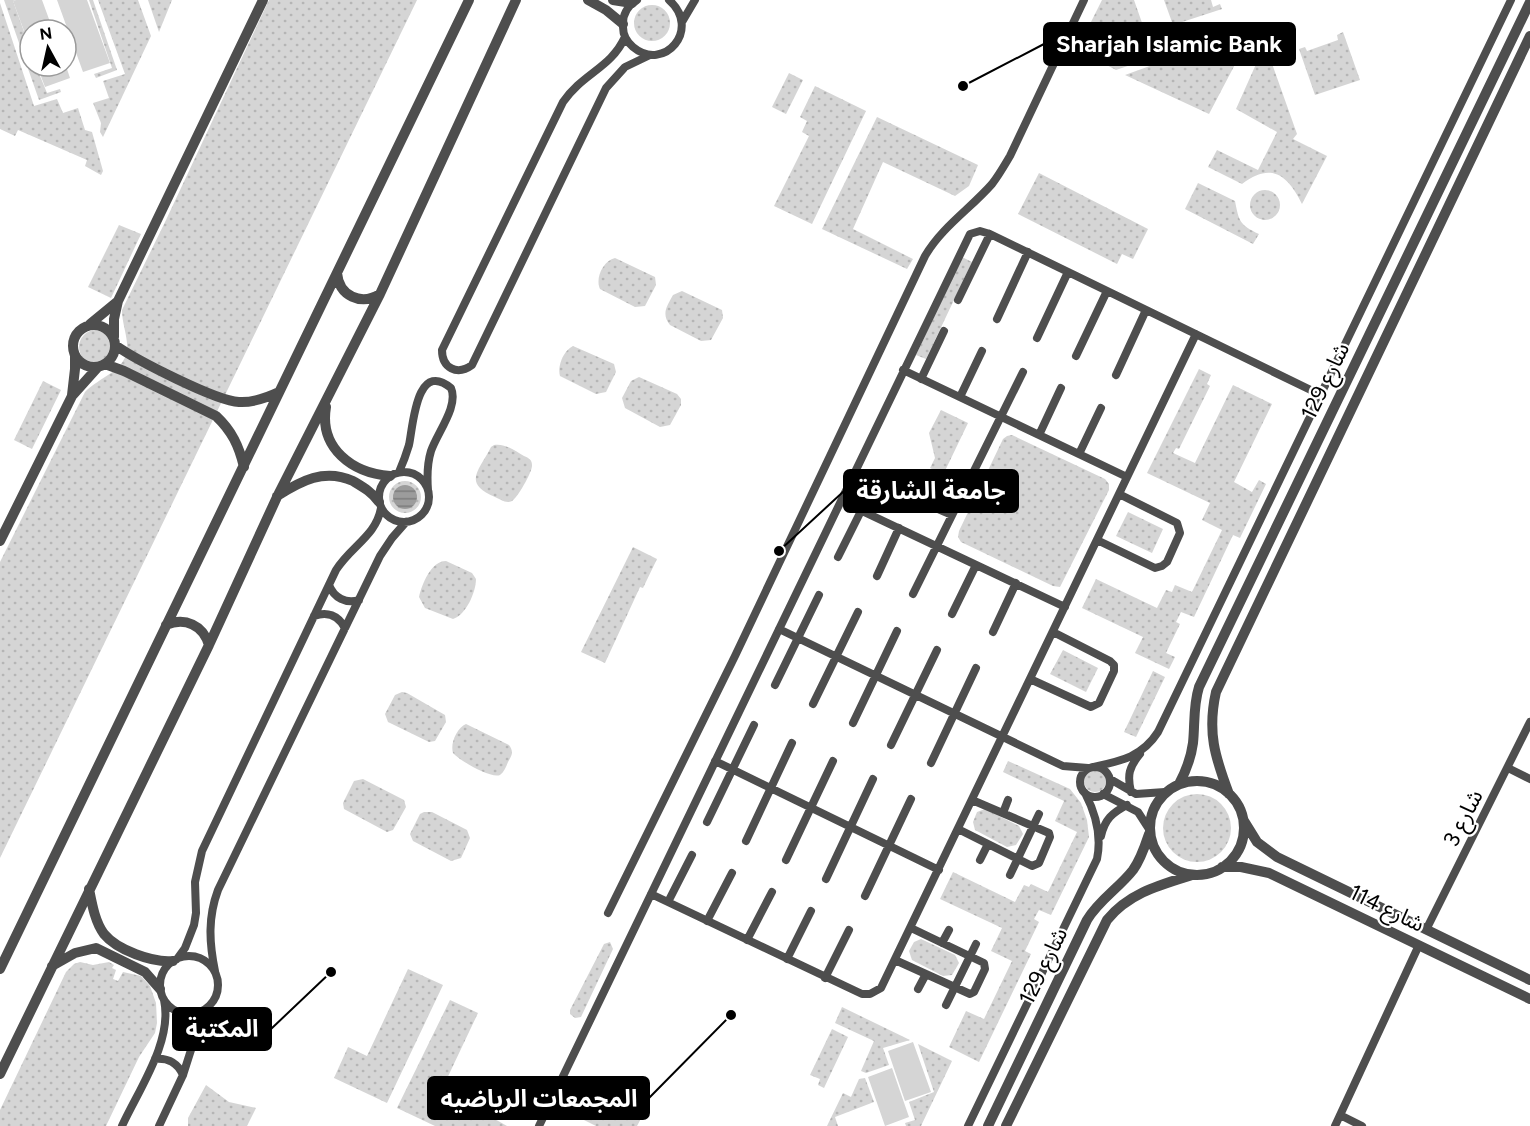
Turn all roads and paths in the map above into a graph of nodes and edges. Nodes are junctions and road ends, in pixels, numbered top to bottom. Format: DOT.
graph roads {
  1 [pos="263,0"];
  2 [pos="469,0"];
  3 [pos="612,0"];
  4 [pos="669,0"];
  5 [pos="695,0"];
  6 [pos="1084,0"];
  7 [pos="1511,0"];
  8 [pos="517,1"];
  9 [pos="595,2"];
  10 [pos="634,2"];
  11 [pos="1530,2"];
  12 [pos="682,22"];
  13 [pos="622,24"];
  14 [pos="1530,36"];
  15 [pos="625,37"];
  16 [pos="650,55"];
  17 [pos="990,234"];
  18 [pos="1028,252"];
  19 [pos="1068,272"];
  20 [pos="337,273"];
  21 [pos="1107,291"];
  22 [pos="380,294"];
  23 [pos="957,300"];
  24 [pos="118,301"];
  25 [pos="1146,310"];
  26 [pos="997,319"];
  27 [pos="90,324"];
  28 [pos="944,332"];
  29 [pos="1196,334"];
  30 [pos="1037,338"];
  31 [pos="115,341"];
  32 [pos="982,351"];
  33 [pos="75,356"];
  34 [pos="1076,356"];
  35 [pos="102,365"];
  36 [pos="903,370"];
  37 [pos="1023,372"];
  38 [pos="1116,375"];
  39 [pos="921,379"];
  40 [pos="1061,388"];
  41 [pos="279,392"];
  42 [pos="212,395"];
  43 [pos="1321,395"];
  44 [pos="72,396"];
  45 [pos="960,397"];
  46 [pos="327,399"];
  47 [pos="1101,408"];
  48 [pos="205,409"];
  49 [pos="1001,417"];
  50 [pos="1039,435"];
  51 [pos="1079,454"];
  52 [pos="346,462"];
  53 [pos="244,467"];
  54 [pos="394,474"];
  55 [pos="341,476"];
  56 [pos="1127,477"];
  57 [pos="428,490"];
  58 [pos="896,492"];
  59 [pos="1119,494"];
  60 [pos="277,497"];
  61 [pos="841,501"];
  62 [pos="380,505"];
  63 [pos="861,511"];
  64 [pos="952,515"];
  65 [pos="406,522"];
  66 [pos="899,528"];
  67 [pos="1097,540"];
  68 [pos="0,541"];
  69 [pos="937,546"];
  70 [pos="838,558"];
  71 [pos="976,565"];
  72 [pos="877,576"];
  73 [pos="1016,584"];
  74 [pos="329,585"];
  75 [pos="914,594"];
  76 [pos="819,595"];
  77 [pos="359,600"];
  78 [pos="1065,607"];
  79 [pos="858,612"];
  80 [pos="952,614"];
  81 [pos="314,616"];
  82 [pos="166,625"];
  83 [pos="345,627"];
  84 [pos="779,629"];
  85 [pos="897,631"];
  86 [pos="993,632"];
  87 [pos="1053,632"];
  88 [pos="798,638"];
  89 [pos="209,645"];
  90 [pos="937,650"];
  91 [pos="836,657"];
  92 [pos="976,668"];
  93 [pos="876,676"];
  94 [pos="1030,678"];
  95 [pos="775,685"];
  96 [pos="915,695"];
  97 [pos="813,704"];
  98 [pos="954,714"];
  99 [pos="1530,722"];
  100 [pos="853,723"];
  101 [pos="754,725"];
  102 [pos="1003,737"];
  103 [pos="792,743"];
  104 [pos="891,745"];
  105 [pos="1144,750"];
  106 [pos="715,761"];
  107 [pos="833,761"];
  108 [pos="1116,761"];
  109 [pos="931,763"];
  110 [pos="1063,766"];
  111 [pos="1091,767"];
  112 [pos="1508,768"];
  113 [pos="732,770"];
  114 [pos="1109,778"];
  115 [pos="873,779"];
  116 [pos="1530,779"];
  117 [pos="1179,784"];
  118 [pos="771,789"];
  119 [pos="1083,789"];
  120 [pos="1131,792"];
  121 [pos="1165,792"];
  122 [pos="1230,794"];
  123 [pos="1101,795"];
  124 [pos="911,799"];
  125 [pos="972,800"];
  126 [pos="1008,801"];
  127 [pos="1127,805"];
  128 [pos="811,808"];
  129 [pos="1093,810"];
  130 [pos="1003,813"];
  131 [pos="1039,814"];
  132 [pos="1244,821"];
  133 [pos="707,822"];
  134 [pos="1033,826"];
  135 [pos="850,827"];
  136 [pos="958,829"];
  137 [pos="1149,831"];
  138 [pos="746,841"];
  139 [pos="1099,842"];
  140 [pos="988,843"];
  141 [pos="889,846"];
  142 [pos="692,855"];
  143 [pos="1018,858"];
  144 [pos="786,860"];
  145 [pos="980,860"];
  146 [pos="1222,867"];
  147 [pos="939,870"];
  148 [pos="732,873"];
  149 [pos="1010,875"];
  150 [pos="1192,875"];
  151 [pos="826,879"];
  152 [pos="89,889"];
  153 [pos="772,892"];
  154 [pos="651,894"];
  155 [pos="865,896"];
  156 [pos="668,902"];
  157 [pos="812,912"];
  158 [pos="608,913"];
  159 [pos="707,921"];
  160 [pos="911,928"];
  161 [pos="849,930"];
  162 [pos="949,930"];
  163 [pos="1426,930"];
  164 [pos="103,933"];
  165 [pos="747,940"];
  166 [pos="942,943"];
  167 [pos="976,944"];
  168 [pos="1419,945"];
  169 [pos="96,948"];
  170 [pos="140,955"];
  171 [pos="970,957"];
  172 [pos="787,959"];
  173 [pos="175,960"];
  174 [pos="895,960"];
  175 [pos="52,966"];
  176 [pos="135,966"];
  177 [pos="0,969"];
  178 [pos="215,970"];
  179 [pos="926,974"];
  180 [pos="825,978"];
  181 [pos="1530,980"];
  182 [pos="955,987"];
  183 [pos="918,989"];
  184 [pos="162,994"];
  185 [pos="1530,999"];
  186 [pos="210,1005"];
  187 [pos="946,1005"];
  188 [pos="154,1059"];
  189 [pos="0,1074"];
  190 [pos="183,1075"];
  191 [pos="1340,1115"];
  192 [pos="122,1126"];
  193 [pos="159,1126"];
  194 [pos="539,1126"];
  195 [pos="968,1126"];
  196 [pos="988,1126"];
  197 [pos="1006,1126"];
  198 [pos="1335,1126"];
  199 [pos="1362,1126"];
  1 -- 24 [label="street"];
  2 -- 20 [label="street"];
  3 -- 10 [label="street"];
  4 -- 12 [label="street"];
  5 -- 12 [label="street"];
  6 -- 158 [label="street"];
  7 -- 43 [label="street"];
  8 -- 22 [label="street"];
  9 -- 13 [label="street"];
  10 -- 13 [label="street"];
  11 -- 117 [label="street, شارع 129"];
  12 -- 16 [label="street"];
  13 -- 15 [label="street"];
  14 -- 122 [label="street, شارع 129"];
  15 -- 16 [label="street"];
  15 -- 16 [label="street"];
  17 -- 18 [label="street"];
  17 -- 23 [label="street"];
  17 -- 36 [label="street"];
  18 -- 19 [label="street"];
  18 -- 26 [label="street"];
  19 -- 21 [label="street"];
  19 -- 30 [label="street"];
  20 -- 22 [label="street"];
  20 -- 41 [label="street"];
  21 -- 25 [label="street"];
  21 -- 34 [label="street"];
  22 -- 46 [label="street"];
  24 -- 27 [label="street"];
  24 -- 31 [label="street"];
  25 -- 29 [label="street"];
  25 -- 38 [label="street"];
  27 -- 31 [label="street"];
  27 -- 33 [label="street"];
  28 -- 39 [label="street"];
  29 -- 43 [label="street"];
  29 -- 56 [label="street"];
  31 -- 35 [label="street"];
  31 -- 42 [label="street"];
  32 -- 45 [label="street"];
  33 -- 35 [label="street"];
  33 -- 44 [label="street"];
  35 -- 44 [label="street"];
  35 -- 48 [label="street"];
  36 -- 39 [label="street"];
  36 -- 61 [label="street"];
  37 -- 49 [label="street"];
  39 -- 45 [label="street"];
  40 -- 50 [label="street"];
  41 -- 42 [label="street"];
  41 -- 53 [label="street"];
  42 -- 48 [label="street"];
  43 -- 105 [label="street"];
  44 -- 68 [label="street"];
  45 -- 49 [label="street"];
  46 -- 52 [label="street"];
  46 -- 60 [label="street"];
  47 -- 51 [label="street"];
  48 -- 53 [label="street"];
  49 -- 50 [label="street"];
  49 -- 64 [label="street"];
  50 -- 51 [label="street"];
  51 -- 56 [label="street"];
  52 -- 54 [label="street"];
  52 -- 55 [label="street"];
  53 -- 82 [label="street"];
  54 -- 57 [label="street"];
  54 -- 57 [label="street"];
  54 -- 62 [label="street"];
  55 -- 60 [label="street"];
  55 -- 62 [label="street"];
  56 -- 59 [label="street"];
  57 -- 65 [label="street"];
  58 -- 64 [label="street"];
  59 -- 67 [label="street"];
  59 -- 67 [label="street"];
  60 -- 89 [label="street"];
  61 -- 63 [label="street"];
  61 -- 84 [label="street"];
  62 -- 65 [label="street"];
  62 -- 74 [label="street"];
  63 -- 66 [label="street"];
  63 -- 70 [label="street"];
  64 -- 69 [label="street"];
  65 -- 77 [label="street"];
  66 -- 69 [label="street"];
  66 -- 72 [label="street"];
  67 -- 78 [label="street"];
  69 -- 71 [label="street"];
  69 -- 75 [label="street"];
  71 -- 73 [label="street"];
  71 -- 80 [label="street"];
  73 -- 78 [label="street"];
  73 -- 86 [label="street"];
  74 -- 77 [label="street"];
  74 -- 81 [label="street"];
  76 -- 88 [label="street"];
  77 -- 83 [label="street"];
  78 -- 87 [label="street"];
  79 -- 91 [label="street"];
  81 -- 83 [label="street"];
  81 -- 173 [label="street"];
  82 -- 89 [label="street"];
  82 -- 177 [label="street"];
  83 -- 178 [label="street"];
  84 -- 88 [label="street"];
  84 -- 106 [label="street"];
  85 -- 93 [label="street"];
  87 -- 94 [label="street"];
  87 -- 94 [label="street"];
  88 -- 91 [label="street"];
  88 -- 95 [label="street"];
  89 -- 152 [label="street"];
  90 -- 96 [label="street"];
  91 -- 93 [label="street"];
  91 -- 97 [label="street"];
  92 -- 98 [label="street"];
  93 -- 96 [label="street"];
  93 -- 100 [label="street"];
  94 -- 102 [label="street"];
  96 -- 98 [label="street"];
  96 -- 104 [label="street"];
  98 -- 102 [label="street"];
  98 -- 109 [label="street"];
  99 -- 112 [label="street, شارع 3"];
  101 -- 113 [label="street"];
  102 -- 110 [label="street"];
  102 -- 125 [label="street"];
  103 -- 118 [label="street"];
  105 -- 108 [label="street"];
  105 -- 120 [label="street"];
  106 -- 113 [label="street"];
  106 -- 154 [label="street"];
  107 -- 128 [label="street"];
  108 -- 111 [label="street"];
  108 -- 114 [label="street"];
  110 -- 111 [label="street"];
  110 -- 119 [label="street"];
  111 -- 114 [label="street"];
  111 -- 119 [label="street"];
  112 -- 116 [label="street"];
  112 -- 163 [label="street, شارع 3"];
  113 -- 118 [label="street"];
  113 -- 133 [label="street"];
  114 -- 120 [label="street"];
  114 -- 123 [label="street"];
  115 -- 135 [label="street"];
  117 -- 121 [label="street"];
  117 -- 122 [label="street"];
  118 -- 128 [label="street"];
  118 -- 138 [label="street"];
  119 -- 123 [label="street"];
  119 -- 129 [label="street"];
  120 -- 121 [label="street"];
  121 -- 137 [label="street"];
  122 -- 132 [label="street"];
  123 -- 127 [label="street"];
  123 -- 129 [label="street"];
  124 -- 141 [label="street"];
  125 -- 130 [label="street"];
  125 -- 136 [label="street"];
  126 -- 130 [label="street"];
  127 -- 137 [label="street"];
  127 -- 139 [label="street"];
  128 -- 135 [label="street"];
  128 -- 144 [label="street"];
  129 -- 139 [label="street"];
  130 -- 134 [label="street"];
  131 -- 134 [label="street"];
  132 -- 146 [label="street"];
  132 -- 163 [label="street, شارع 114"];
  134 -- 143 [label="street"];
  134 -- 143 [label="street"];
  135 -- 141 [label="street"];
  135 -- 151 [label="street"];
  136 -- 140 [label="street"];
  136 -- 147 [label="street"];
  137 -- 150 [label="street"];
  137 -- 196 [label="street, شارع 129"];
  139 -- 195 [label="street"];
  140 -- 143 [label="street"];
  140 -- 145 [label="street"];
  141 -- 147 [label="street"];
  141 -- 155 [label="street"];
  142 -- 156 [label="street"];
  143 -- 149 [label="street"];
  146 -- 150 [label="street"];
  146 -- 168 [label="street, شارع 114"];
  147 -- 160 [label="street"];
  148 -- 159 [label="street"];
  150 -- 197 [label="street, شارع 129"];
  152 -- 164 [label="street"];
  152 -- 175 [label="street"];
  153 -- 165 [label="street"];
  154 -- 156 [label="street"];
  154 -- 194 [label="street"];
  156 -- 159 [label="street"];
  157 -- 172 [label="street"];
  159 -- 165 [label="street"];
  160 -- 166 [label="street"];
  160 -- 174 [label="street"];
  161 -- 180 [label="street"];
  162 -- 166 [label="street"];
  163 -- 181 [label="street, شارع 114"];
  164 -- 169 [label="street"];
  164 -- 170 [label="street"];
  165 -- 172 [label="street"];
  166 -- 171 [label="street"];
  167 -- 171 [label="street"];
  168 -- 185 [label="street, شارع 114"];
  168 -- 191 [label="street"];
  169 -- 175 [label="street"];
  169 -- 176 [label="street"];
  170 -- 173 [label="street"];
  170 -- 176 [label="street"];
  171 -- 182 [label="street"];
  171 -- 182 [label="street"];
  172 -- 180 [label="street"];
  173 -- 178 [label="street"];
  173 -- 184 [label="street"];
  174 -- 179 [label="street"];
  174 -- 180 [label="street"];
  175 -- 189 [label="street"];
  176 -- 184 [label="street"];
  178 -- 186 [label="street"];
  179 -- 182 [label="street"];
  179 -- 183 [label="street"];
  182 -- 187 [label="street"];
  184 -- 186 [label="street"];
  184 -- 188 [label="street"];
  186 -- 190 [label="street"];
  188 -- 190 [label="street"];
  188 -- 192 [label="street"];
  190 -- 193 [label="street"];
  191 -- 198 [label="street"];
  191 -- 199 [label="street"];
}
